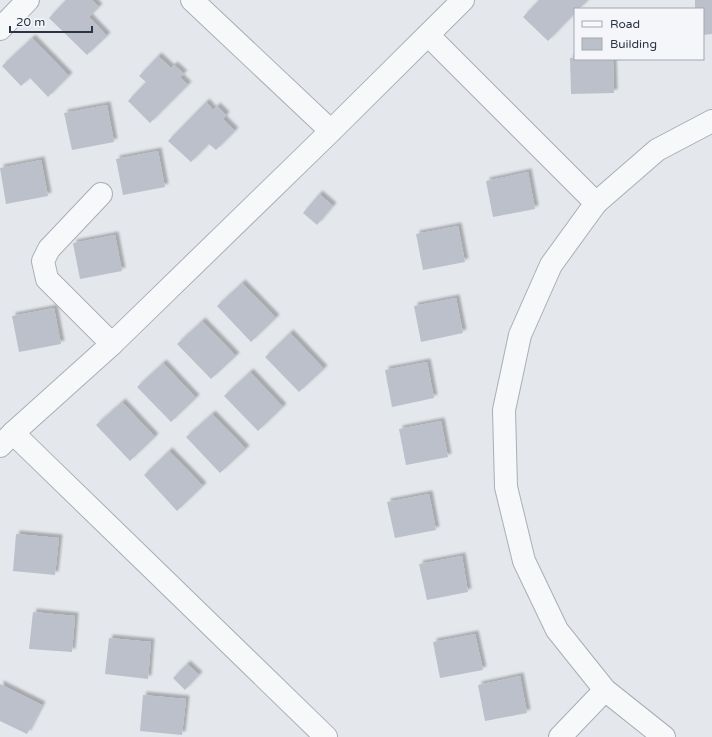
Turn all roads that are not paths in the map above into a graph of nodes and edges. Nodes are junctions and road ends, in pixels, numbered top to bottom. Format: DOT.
graph roads {
  1 [pos="28,0"];
  2 [pos="192,0"];
  3 [pos="463,0"];
  4 [pos="0,29"];
  5 [pos="428,35"];
  6 [pos="712,121"];
  7 [pos="331,131"];
  8 [pos="101,194"];
  9 [pos="596,203"];
  10 [pos="112,344"];
  11 [pos="7,440"];
  12 [pos="605,690"];
  13 [pos="326,737"];
  14 [pos="560,737"];
  15 [pos="664,737"];
  1 -- 4 [label="street"];
  2 -- 7 [label="street"];
  3 -- 5 [label="street"];
  5 -- 7 [label="street"];
  5 -- 9 [label="street"];
  6 -- 9 [label="street"];
  7 -- 10 [label="street"];
  8 -- 10 [label="street"];
  9 -- 12 [label="street"];
  10 -- 11 [label="street"];
  11 -- 13 [label="street"];
  12 -- 14 [label="street"];
  12 -- 15 [label="street"];
}
